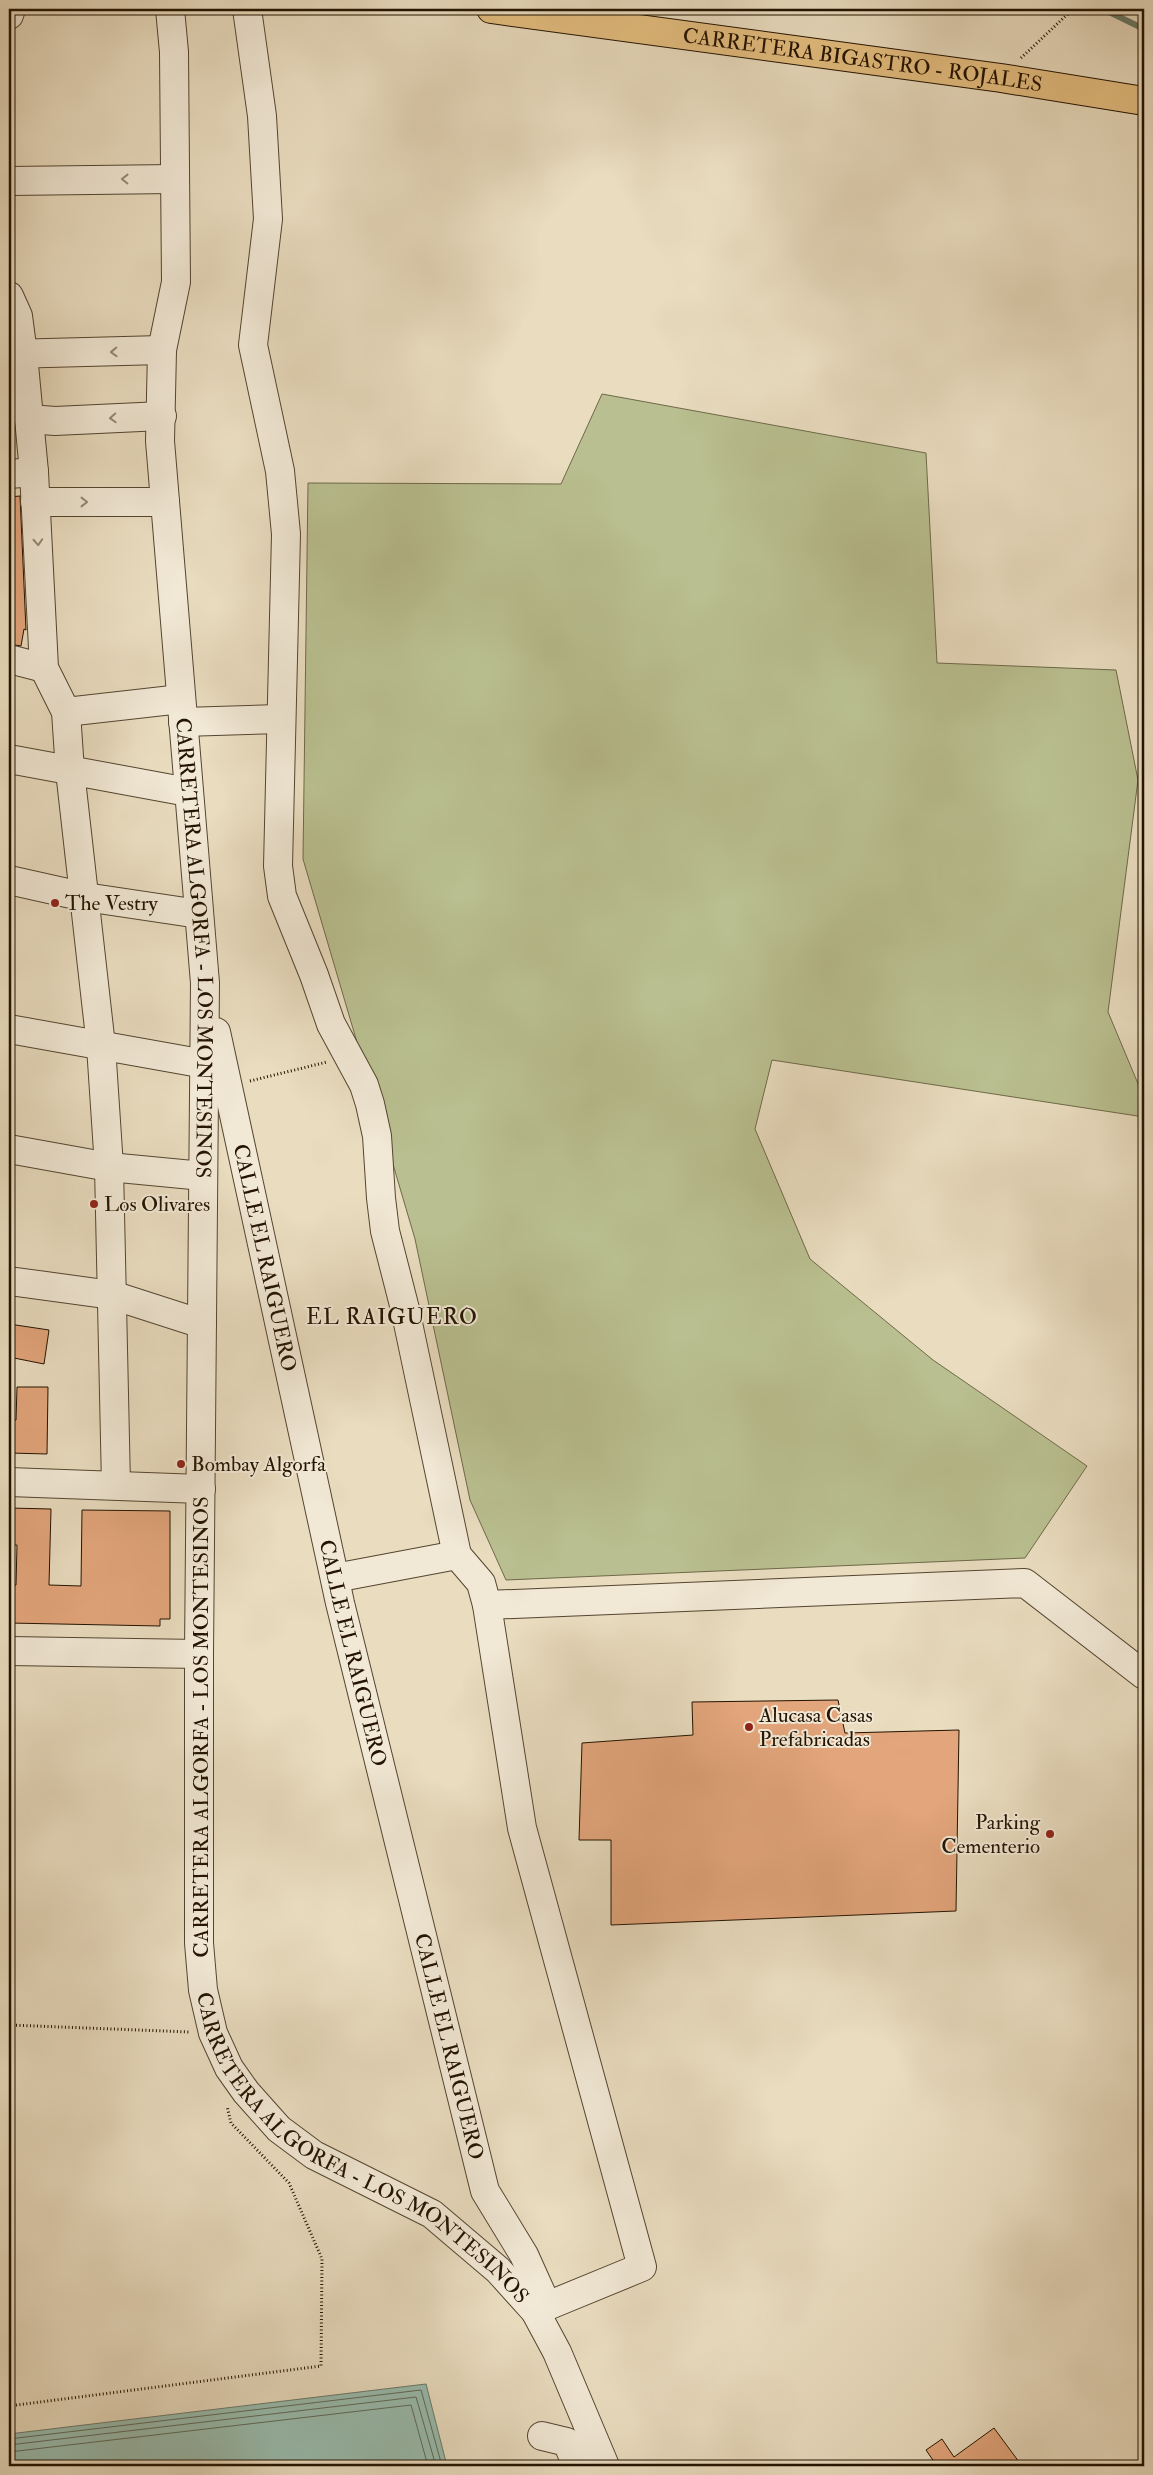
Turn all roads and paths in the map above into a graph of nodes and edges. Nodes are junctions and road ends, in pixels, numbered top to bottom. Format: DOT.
graph roads {
  1 [pos="11,9"];
  2 [pos="170,9"];
  3 [pos="247,9"];
  4 [pos="490,9"];
  5 [pos="1072,9"];
  6 [pos="9,15"];
  7 [pos="1001,78"];
  8 [pos="1144,101"];
  9 [pos="174,179"];
  10 [pos="9,181"];
  11 [pos="9,296"];
  12 [pos="162,350"];
  13 [pos="16,354"];
  14 [pos="162,416"];
  15 [pos="29,419"];
  16 [pos="21,473"];
  17 [pos="36,502"];
  18 [pos="165,502"];
  19 [pos="9,659"];
  20 [pos="44,668"];
  21 [pos="182,710"];
  22 [pos="66,712"];
  23 [pos="281,719"];
  24 [pos="9,759"];
  25 [pos="70,771"];
  26 [pos="188,792"];
  27 [pos="9,880"];
  28 [pos="85,897"];
  29 [pos="199,914"];
  30 [pos="205,983"];
  31 [pos="9,1029"];
  32 [pos="101,1046"];
  33 [pos="348,1057"];
  34 [pos="204,1064"];
  35 [pos="228,1086"];
  36 [pos="9,1149"];
  37 [pos="109,1168"];
  38 [pos="203,1176"];
  39 [pos="9,1281"];
  40 [pos="112,1295"];
  41 [pos="202,1324"];
  42 [pos="9,1482"];
  43 [pos="116,1485"];
  44 [pos="200,1489"];
  45 [pos="457,1554"];
  46 [pos="335,1578"];
  47 [pos="487,1605"];
  48 [pos="9,1651"];
  49 [pos="199,1654"];
  50 [pos="1144,1675"];
  51 [pos="9,2025"];
  52 [pos="213,2033"];
  53 [pos="227,2104"];
  54 [pos="541,2309"];
  55 [pos="9,2406"];
  56 [pos="542,2436"];
  57 [pos="577,2466"];
  58 [pos="605,2466"];
  1 -- 6 [label="street"];
  2 -- 9 [label="street, CARRETERA ALGORFA - LOS MONTESINOS"];
  3 -- 23 [label="street"];
  4 -- 7 [label="main road, CARRETERA BIGASTRO - ROJALES"];
  5 -- 7 [label="path"];
  7 -- 8 [label="main road, CARRETERA BIGASTRO - ROJALES"];
  9 -- 10 [label="street, one-way"];
  9 -- 12 [label="street, CARRETERA ALGORFA - LOS MONTESINOS"];
  11 -- 13 [label="street"];
  12 -- 13 [label="street, one-way"];
  12 -- 14 [label="street, CARRETERA ALGORFA - LOS MONTESINOS"];
  13 -- 15 [label="street"];
  14 -- 15 [label="street, one-way"];
  14 -- 18 [label="street, CARRETERA ALGORFA - LOS MONTESINOS"];
  15 -- 16 [label="street"];
  16 -- 17 [label="street"];
  17 -- 18 [label="street, one-way"];
  17 -- 20 [label="street, one-way"];
  18 -- 21 [label="street, CARRETERA ALGORFA - LOS MONTESINOS"];
  19 -- 20 [label="street"];
  20 -- 22 [label="street"];
  21 -- 22 [label="street"];
  21 -- 23 [label="street"];
  21 -- 26 [label="street, CARRETERA ALGORFA - LOS MONTESINOS"];
  22 -- 25 [label="street"];
  23 -- 33 [label="street"];
  24 -- 25 [label="street"];
  25 -- 26 [label="street"];
  25 -- 28 [label="street"];
  26 -- 29 [label="street, CARRETERA ALGORFA - LOS MONTESINOS"];
  27 -- 28 [label="street"];
  28 -- 29 [label="street"];
  28 -- 32 [label="street"];
  29 -- 30 [label="street, CARRETERA ALGORFA - LOS MONTESINOS"];
  30 -- 34 [label="street, CARRETERA ALGORFA - LOS MONTESINOS"];
  30 -- 35 [label="street, CALLE EL RAIGUERO"];
  31 -- 32 [label="street"];
  32 -- 34 [label="street"];
  32 -- 37 [label="street"];
  33 -- 35 [label="path"];
  33 -- 45 [label="street"];
  34 -- 38 [label="street, CARRETERA ALGORFA - LOS MONTESINOS"];
  35 -- 46 [label="street, CALLE EL RAIGUERO"];
  36 -- 37 [label="street"];
  37 -- 38 [label="street"];
  37 -- 40 [label="street"];
  38 -- 41 [label="street, CARRETERA ALGORFA - LOS MONTESINOS"];
  39 -- 40 [label="street"];
  40 -- 41 [label="street"];
  40 -- 43 [label="street"];
  41 -- 44 [label="street, CARRETERA ALGORFA - LOS MONTESINOS"];
  42 -- 43 [label="street"];
  43 -- 44 [label="street"];
  44 -- 49 [label="street, CARRETERA ALGORFA - LOS MONTESINOS"];
  45 -- 46 [label="street"];
  45 -- 47 [label="street"];
  46 -- 54 [label="street, CALLE EL RAIGUERO"];
  47 -- 50 [label="street"];
  47 -- 54 [label="street"];
  48 -- 49 [label="street"];
  49 -- 52 [label="street, CARRETERA ALGORFA - LOS MONTESINOS"];
  51 -- 52 [label="path"];
  52 -- 54 [label="street, CARRETERA ALGORFA - LOS MONTESINOS"];
  53 -- 55 [label="path"];
  54 -- 58 [label="street, CARRETERA ALGORFA - LOS MONTESINOS"];
  56 -- 57 [label="street"];
}
